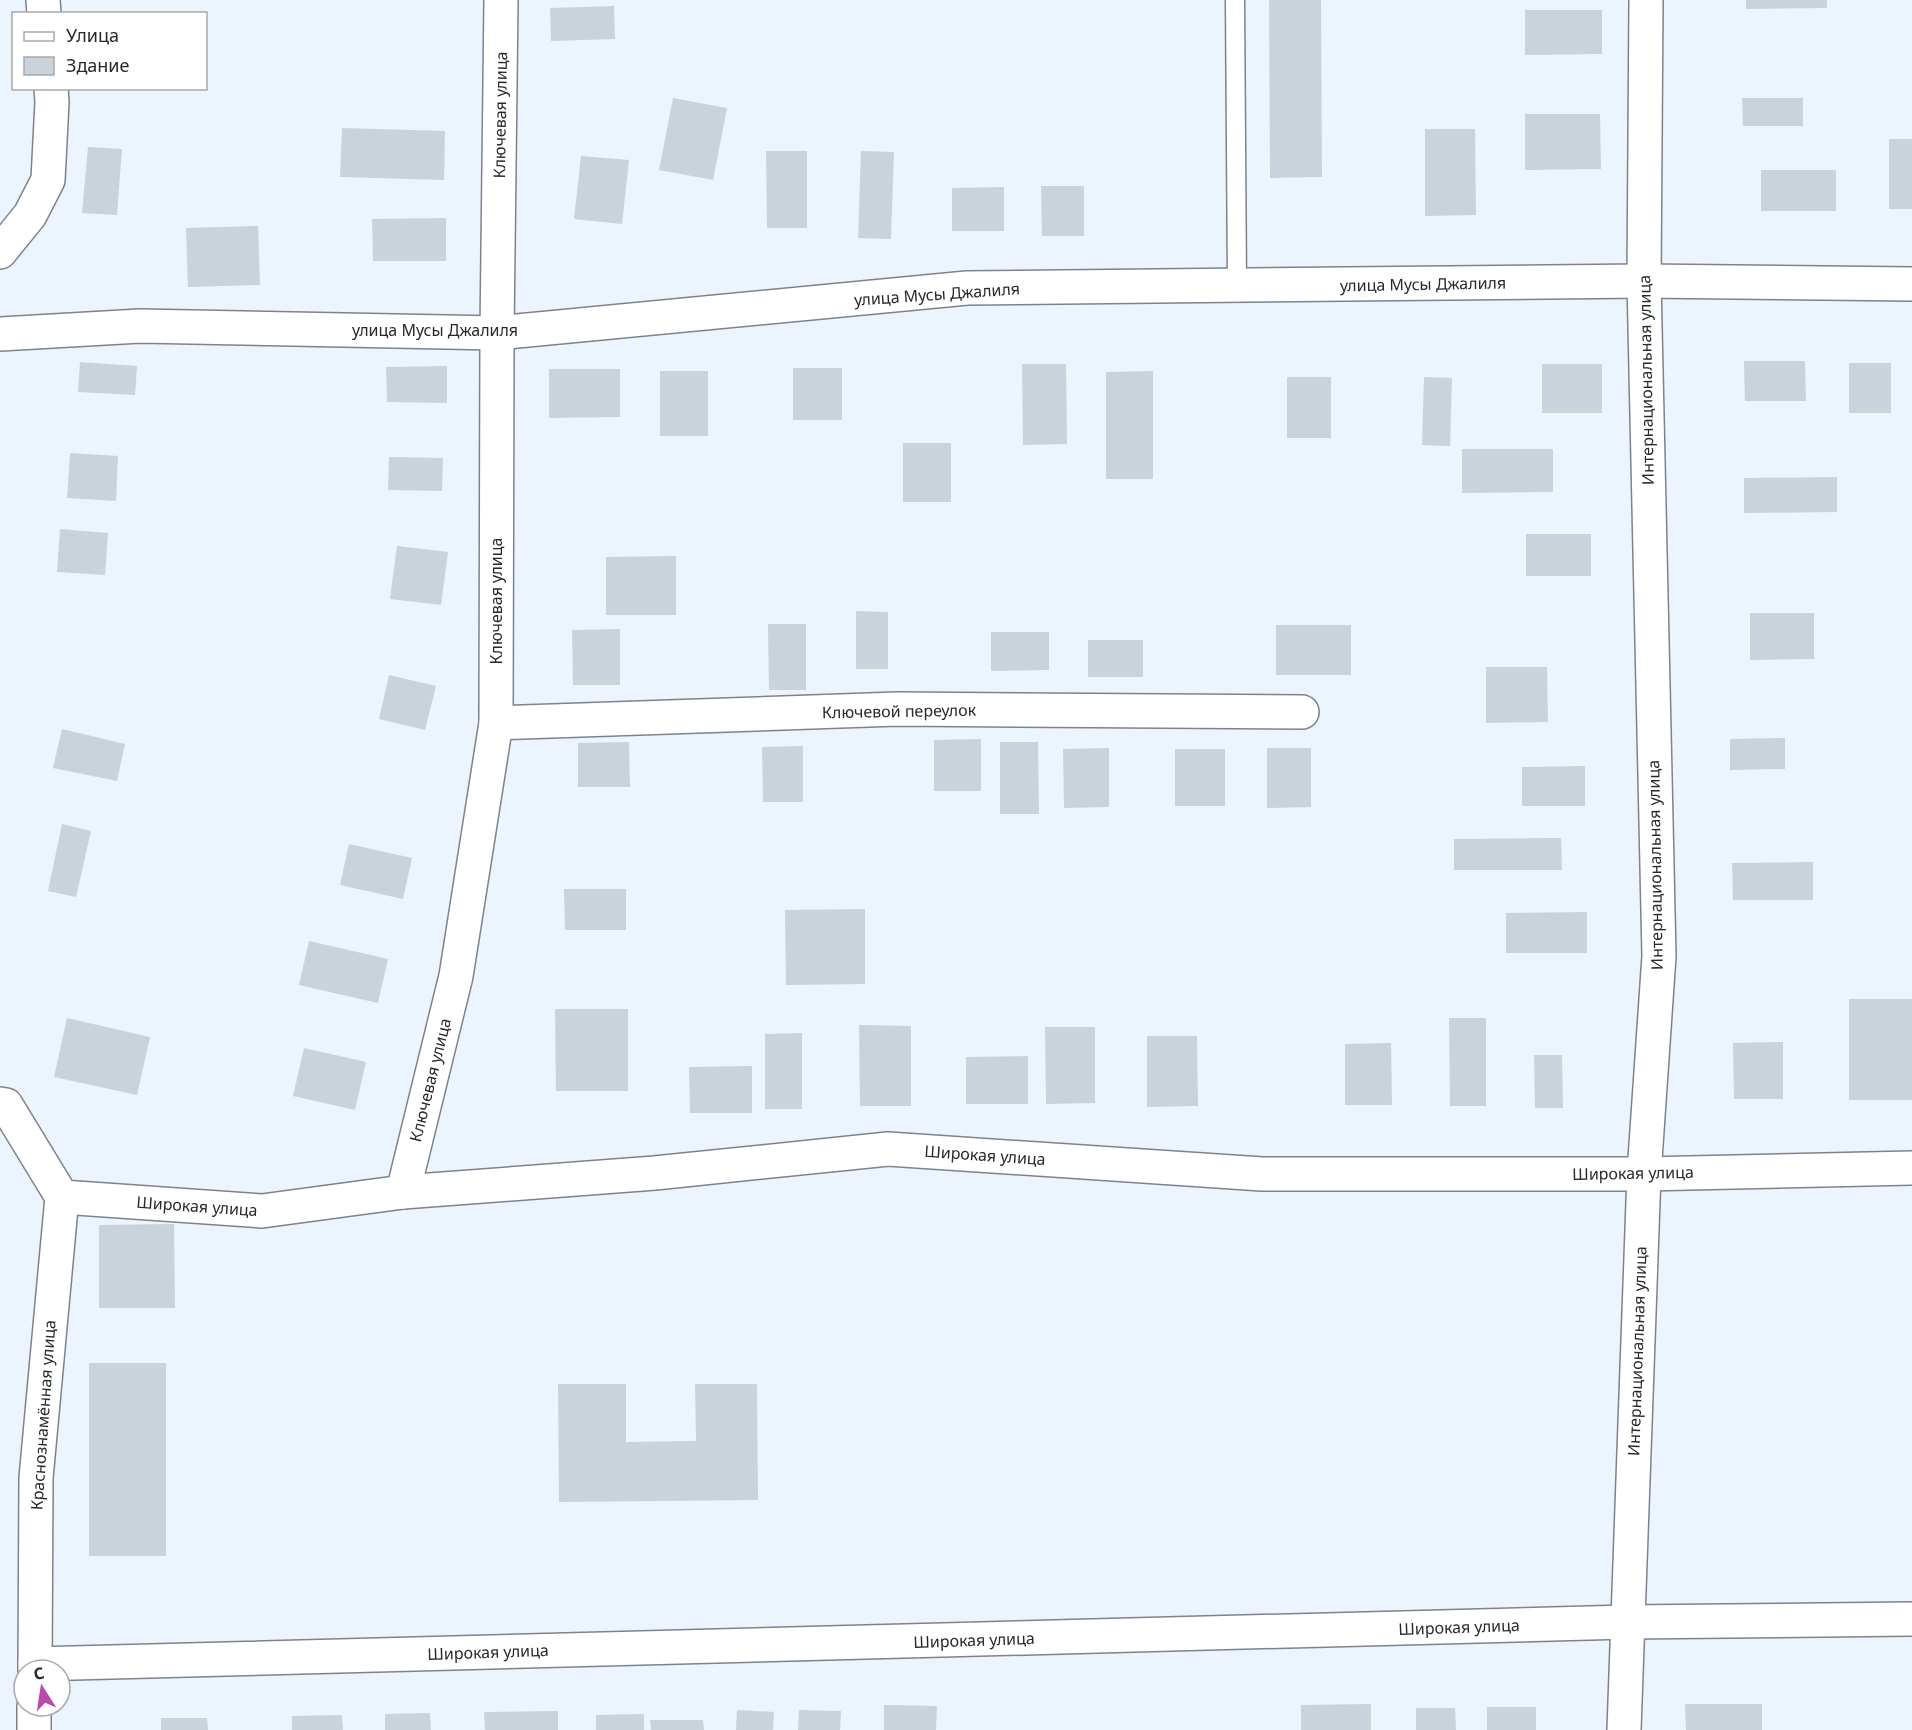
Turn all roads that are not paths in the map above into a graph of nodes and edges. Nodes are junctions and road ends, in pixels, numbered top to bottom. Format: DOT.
graph roads {
  1 [pos="501,0"];
  2 [pos="1235,0"];
  3 [pos="1646,0"];
  4 [pos="51,90"];
  5 [pos="0,252"];
  6 [pos="1644,281"];
  7 [pos="1912,284"];
  8 [pos="1237,286"];
  9 [pos="497,333"];
  10 [pos="0,334"];
  11 [pos="1302,711"];
  12 [pos="496,723"];
  13 [pos="0,1104"];
  14 [pos="1912,1168"];
  15 [pos="1644,1174"];
  16 [pos="402,1192"];
  17 [pos="62,1197"];
  18 [pos="1912,1618"];
  19 [pos="1627,1622"];
  20 [pos="35,1658"];
  21 [pos="72,1666"];
  22 [pos="1623,1730"];
  1 -- 9 [label="street, Ключевая улица"];
  2 -- 8 [label="lane"];
  3 -- 6 [label="street, Интернациональная улица"];
  4 -- 5 [label="street"];
  6 -- 7 [label="street, улица Мусы Джалиля"];
  6 -- 8 [label="street, улица Мусы Джалиля"];
  6 -- 15 [label="street, Интернациональная улица"];
  8 -- 9 [label="street, улица Мусы Джалиля"];
  9 -- 10 [label="street, улица Мусы Джалиля"];
  9 -- 12 [label="street, Ключевая улица"];
  11 -- 12 [label="street, Ключевой переулок"];
  12 -- 16 [label="street, Ключевая улица"];
  13 -- 17 [label="street"];
  14 -- 15 [label="street, Широкая улица"];
  15 -- 16 [label="street, Широкая улица"];
  15 -- 19 [label="street, Интернациональная улица"];
  16 -- 17 [label="street, Широкая улица"];
  17 -- 20 [label="street, Краснознамённая улица"];
  18 -- 19 [label="street, Широкая улица"];
  19 -- 21 [label="street, Широкая улица"];
  19 -- 22 [label="street, Интернациональная улица"];
}
